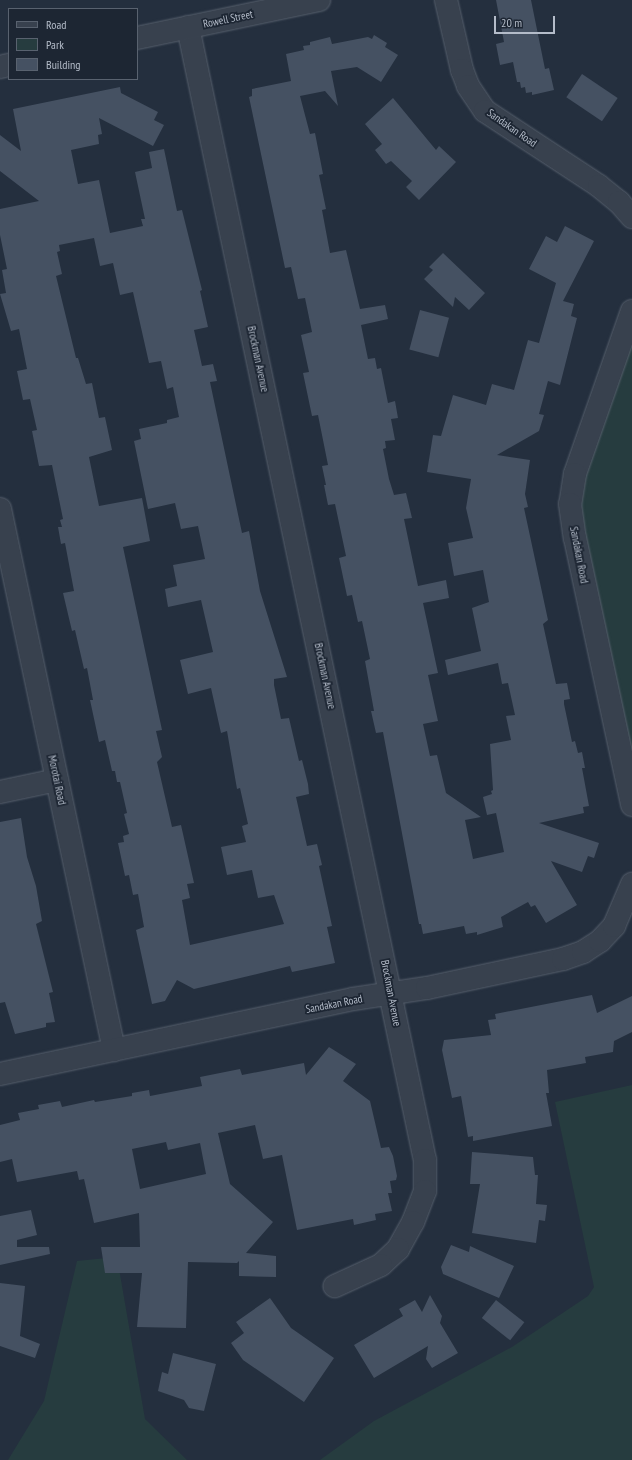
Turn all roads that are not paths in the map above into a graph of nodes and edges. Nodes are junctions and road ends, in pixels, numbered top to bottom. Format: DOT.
graph roads {
  1 [pos="319,0"];
  2 [pos="446,0"];
  3 [pos="188,28"];
  4 [pos="138,38"];
  5 [pos="632,217"];
  6 [pos="632,311"];
  7 [pos="0,509"];
  8 [pos="57,780"];
  9 [pos="0,792"];
  10 [pos="632,805"];
  11 [pos="632,884"];
  12 [pos="391,994"];
  13 [pos="114,1050"];
  14 [pos="0,1074"];
  15 [pos="335,1286"];
  1 -- 3 [label="street, Rowell Street"];
  2 -- 5 [label="street, Sandakan Road"];
  3 -- 4 [label="street, Rowell Street"];
  3 -- 12 [label="street, Brockman Avenue"];
  6 -- 10 [label="street, Sandakan Road"];
  7 -- 8 [label="street, Morotai Road"];
  8 -- 9 [label="street"];
  8 -- 13 [label="street, Morotai Road"];
  11 -- 12 [label="street, Sandakan Road"];
  12 -- 13 [label="street, Sandakan Road"];
  12 -- 15 [label="street, Brockman Avenue"];
  13 -- 14 [label="street, Sandakan Road"];
}
